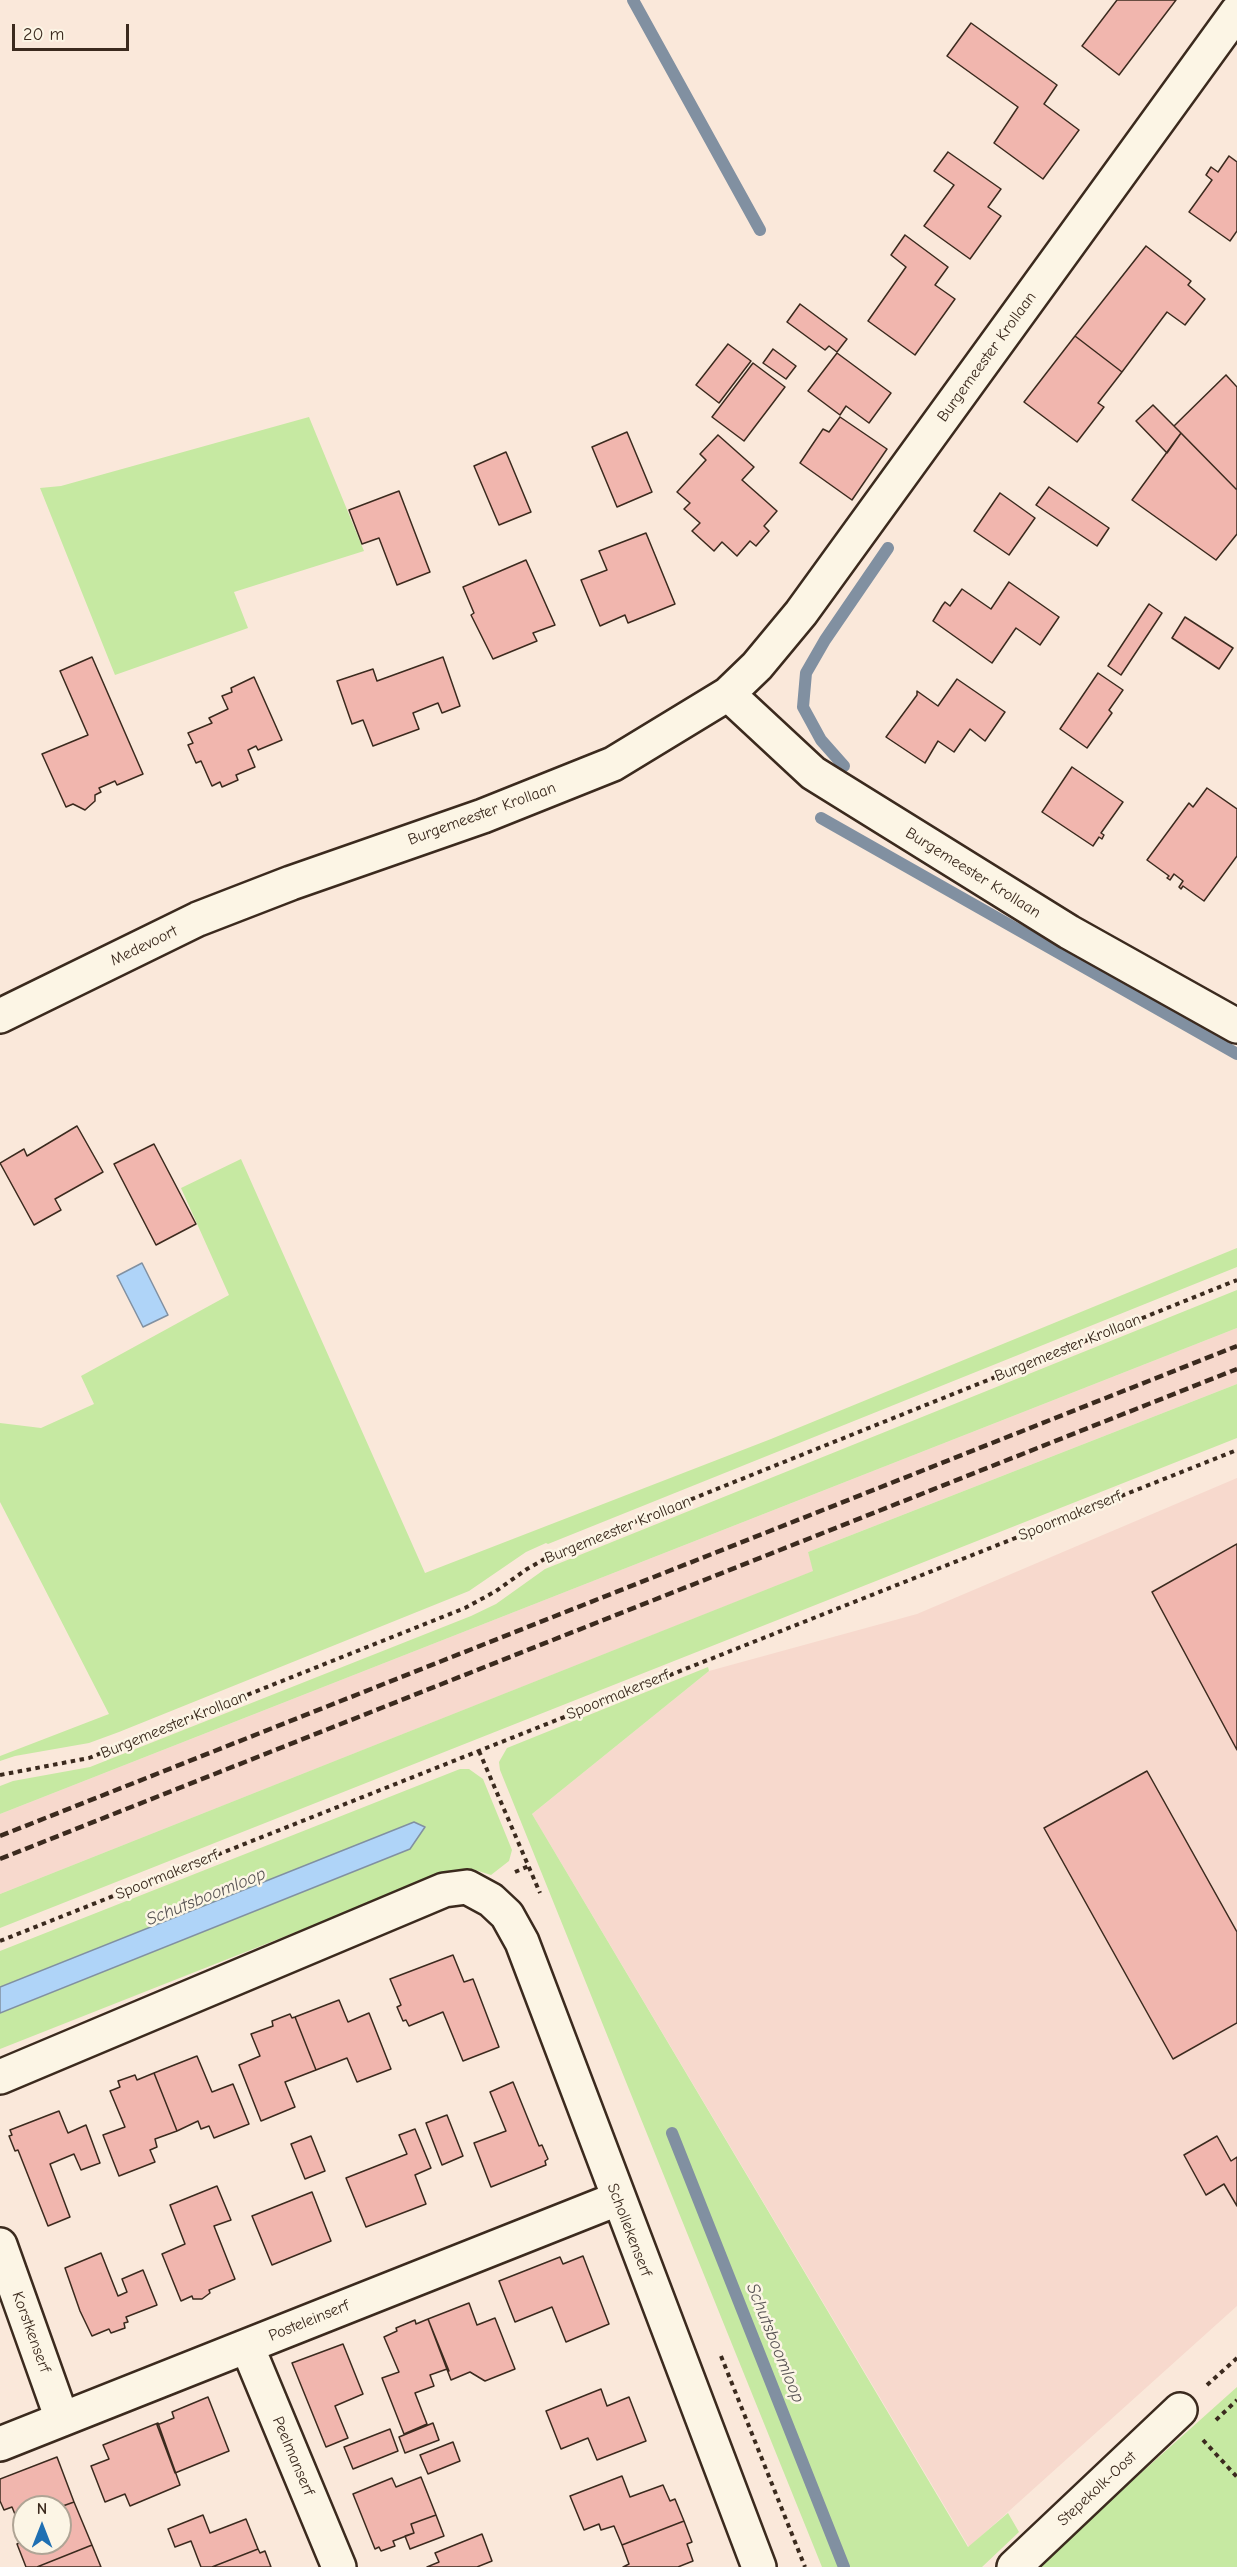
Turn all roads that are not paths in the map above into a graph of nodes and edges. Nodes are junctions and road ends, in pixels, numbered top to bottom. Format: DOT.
graph roads {
  1 [pos="1237,12"];
  2 [pos="728,694"];
  3 [pos="291,883"];
  4 [pos="0,1016"];
  5 [pos="1237,1026"];
  6 [pos="0,2077"];
  7 [pos="617,2199"];
  8 [pos="0,2245"];
  9 [pos="247,2346"];
  10 [pos="1180,2410"];
  11 [pos="62,2420"];
  12 [pos="0,2444"];
  13 [pos="339,2567"];
  14 [pos="759,2567"];
  15 [pos="1014,2567"];
  1 -- 2 [label="street, Burgemeester Krollaan"];
  2 -- 3 [label="street, Burgemeester Krollaan"];
  2 -- 5 [label="street, Burgemeester Krollaan"];
  3 -- 4 [label="street, Medevoort"];
  6 -- 7 [label="street, Schollekenserf"];
  7 -- 9 [label="street, Posteleinserf"];
  7 -- 14 [label="street, Schollekenserf"];
  8 -- 11 [label="street, Korstkenserf"];
  9 -- 11 [label="street, Posteleinserf"];
  9 -- 13 [label="street, Peelmanserf"];
  10 -- 15 [label="street, Stepekolk-Oost"];
  11 -- 12 [label="street, Posteleinserf"];
}
